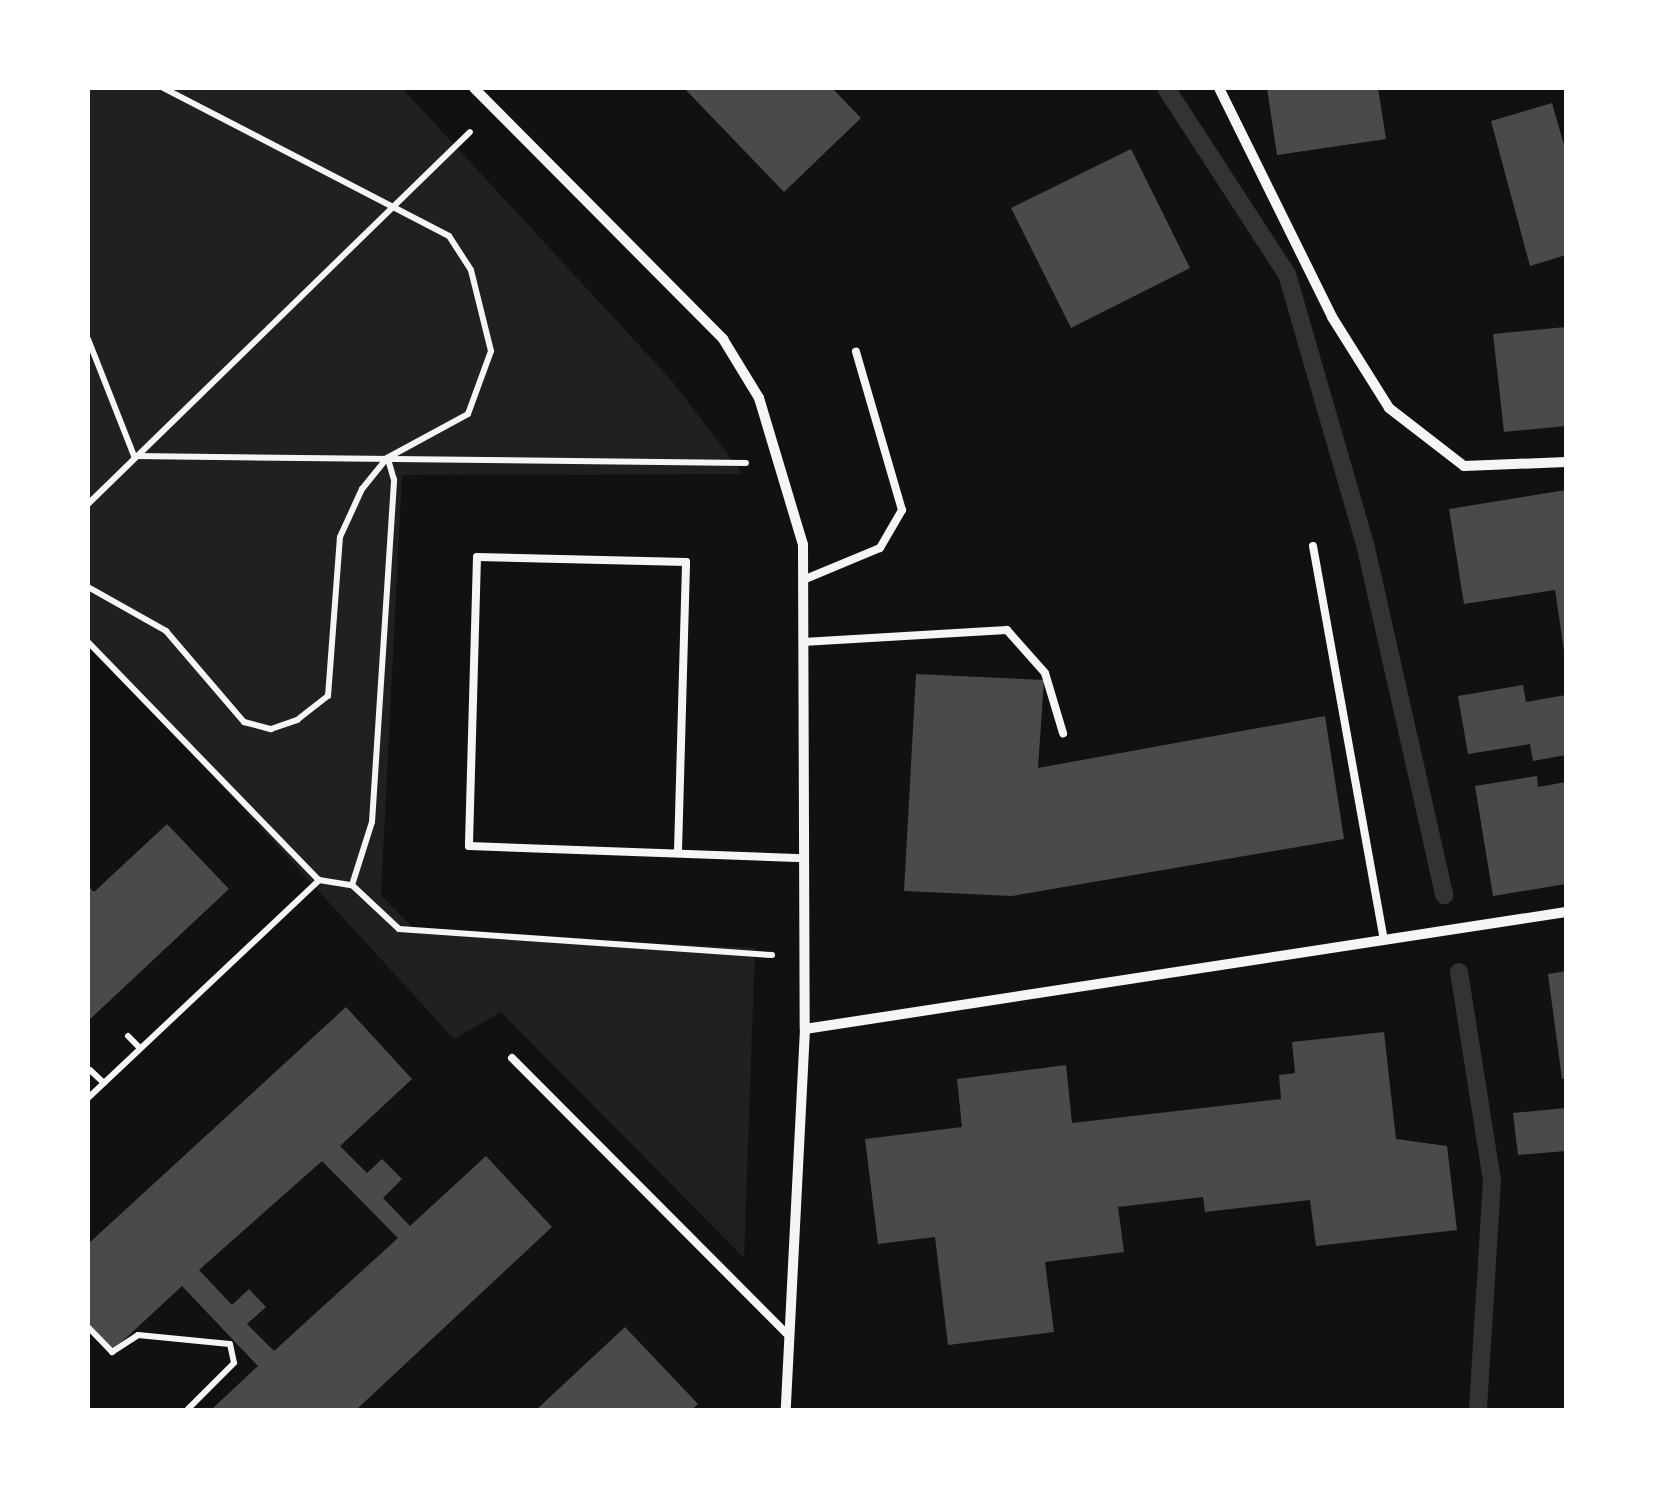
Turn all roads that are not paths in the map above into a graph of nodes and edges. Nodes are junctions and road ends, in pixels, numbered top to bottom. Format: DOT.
graph roads {
  1 [pos="474,88"];
  2 [pos="1219,88"];
  3 [pos="856,352"];
  4 [pos="1566,462"];
  5 [pos="1313,546"];
  6 [pos="803,580"];
  7 [pos="803,642"];
  8 [pos="1063,733"];
  9 [pos="678,851"];
  10 [pos="804,858"];
  11 [pos="1566,912"];
  12 [pos="1384,941"];
  13 [pos="805,1030"];
  14 [pos="512,1058"];
  15 [pos="788,1335"];
  16 [pos="786,1410"];
  1 -- 6 [label="street"];
  2 -- 4 [label="street"];
  3 -- 6 [label="lane"];
  5 -- 12 [label="lane"];
  6 -- 7 [label="street"];
  7 -- 8 [label="lane"];
  7 -- 10 [label="street"];
  9 -- 9 [label="lane"];
  9 -- 10 [label="lane"];
  10 -- 13 [label="street"];
  11 -- 12 [label="street"];
  12 -- 13 [label="street"];
  13 -- 15 [label="street"];
  14 -- 15 [label="lane"];
  15 -- 16 [label="street"];
}
